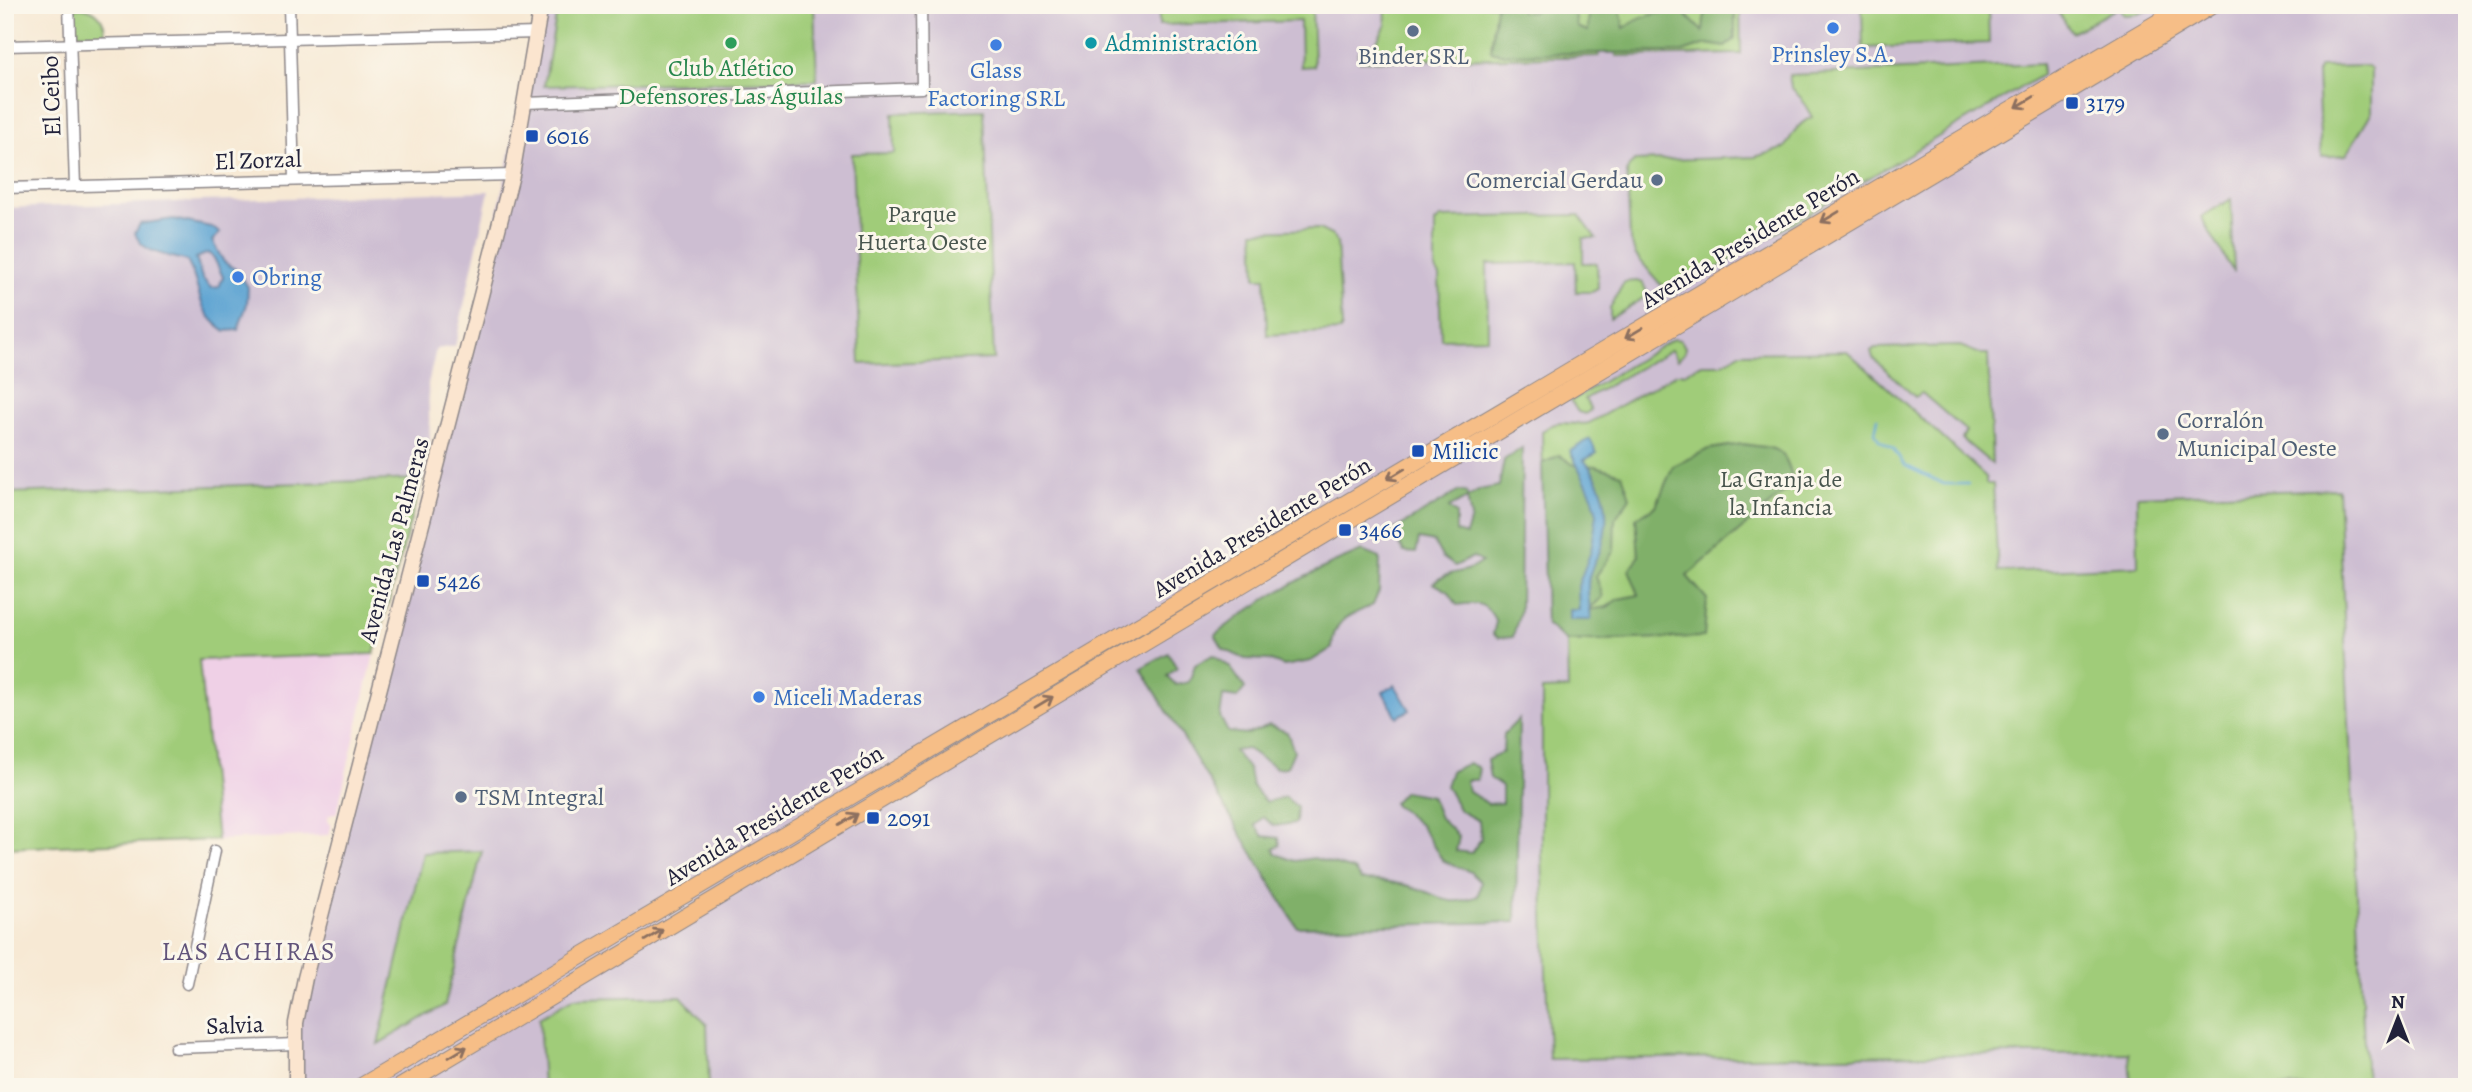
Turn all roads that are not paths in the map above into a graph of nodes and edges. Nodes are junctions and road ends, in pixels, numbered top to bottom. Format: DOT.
graph roads {
  1 [pos="69,5"];
  2 [pos="289,5"];
  3 [pos="541,5"];
  4 [pos="921,5"];
  5 [pos="2187,5"];
  6 [pos="2213,5"];
  7 [pos="537,33"];
  8 [pos="290,39"];
  9 [pos="70,44"];
  10 [pos="5,46"];
  11 [pos="524,103"];
  12 [pos="512,175"];
  13 [pos="294,180"];
  14 [pos="75,186"];
  15 [pos="5,188"];
  16 [pos="215,851"];
  17 [pos="187,984"];
  18 [pos="296,1044"];
  19 [pos="175,1048"];
  20 [pos="296,1087"];
  21 [pos="360,1087"];
  22 [pos="400,1087"];
  1 -- 9 [label="street, El Ceibo"];
  2 -- 8 [label="street"];
  3 -- 7 [label="main road, Avenida Las Palmeras"];
  4 -- 11 [label="street"];
  5 -- 21 [label="main road, Avenida Presidente Perón, one-way"];
  22 -- 6 [label="main road, Avenida Presidente Perón, one-way"];
  7 -- 8 [label="street"];
  7 -- 11 [label="main road, Avenida Las Palmeras"];
  8 -- 9 [label="street"];
  8 -- 13 [label="street"];
  9 -- 10 [label="street"];
  9 -- 14 [label="street, El Ceibo"];
  11 -- 12 [label="main road, Avenida Las Palmeras"];
  12 -- 13 [label="street, El Zorzal"];
  12 -- 18 [label="main road, Avenida Las Palmeras"];
  13 -- 14 [label="street, El Zorzal"];
  14 -- 15 [label="street, El Zorzal"];
  16 -- 17 [label="street"];
  18 -- 19 [label="street, Salvia"];
  18 -- 20 [label="main road, Avenida Las Palmeras"];
}
